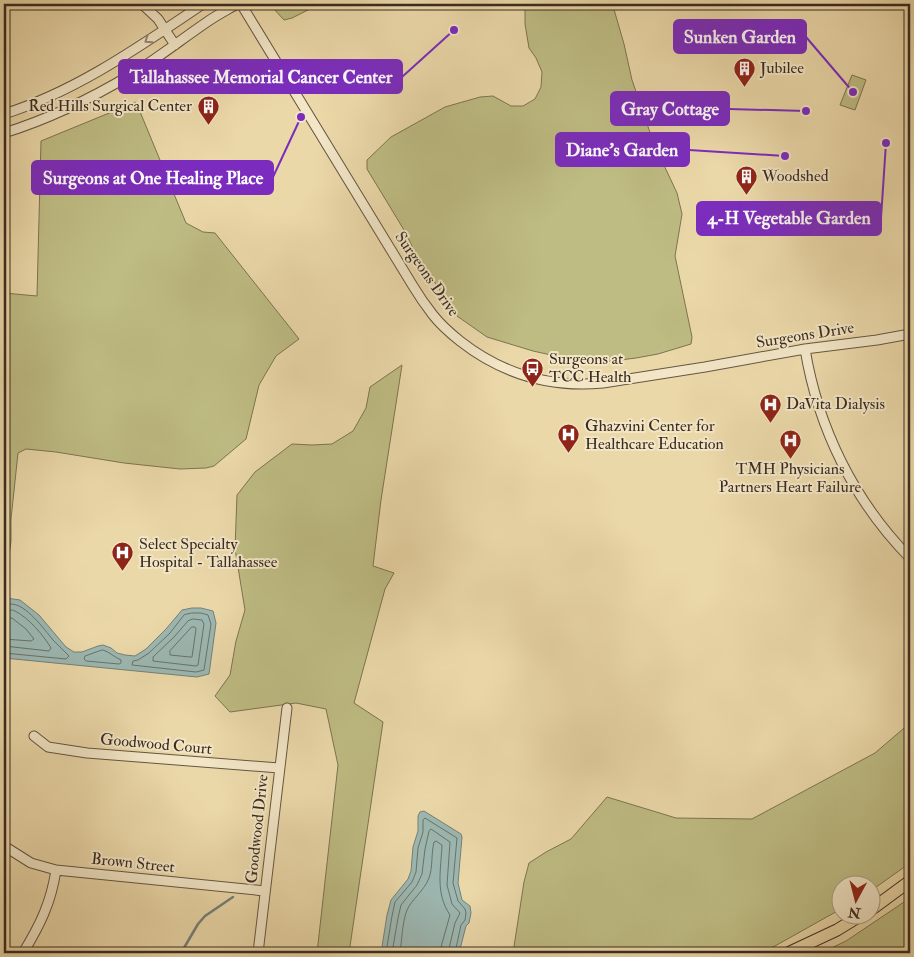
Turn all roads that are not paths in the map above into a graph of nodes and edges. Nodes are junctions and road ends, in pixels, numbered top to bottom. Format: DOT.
graph roads {
  1 [pos="142,4"];
  2 [pos="203,4"];
  3 [pos="236,4"];
  4 [pos="241,4"];
  5 [pos="165,29"];
  6 [pos="175,45"];
  7 [pos="4,114"];
  8 [pos="4,133"];
  9 [pos="910,334"];
  10 [pos="805,349"];
  11 [pos="910,558"];
  12 [pos="287,708"];
  13 [pos="34,736"];
  14 [pos="279,768"];
  15 [pos="4,846"];
  16 [pos="56,870"];
  17 [pos="910,881"];
  18 [pos="265,891"];
  19 [pos="882,902"];
  20 [pos="847,924"];
  21 [pos="23,953"];
  22 [pos="258,953"];
  23 [pos="788,953"];
  1 -- 5 [label="street"];
  2 -- 5 [label="street"];
  3 -- 6 [label="street"];
  4 -- 10 [label="street, Surgeons Drive"];
  5 -- 6 [label="street"];
  5 -- 7 [label="street, one-way"];
  6 -- 8 [label="street"];
  9 -- 10 [label="street, Surgeons Drive"];
  10 -- 11 [label="street"];
  12 -- 14 [label="street, Goodwood Drive"];
  13 -- 14 [label="street, Goodwood Court"];
  14 -- 18 [label="street, Goodwood Drive"];
  15 -- 16 [label="street, Brown Street"];
  16 -- 18 [label="street, Brown Street"];
  16 -- 21 [label="street"];
  17 -- 19 [label="main road"];
  18 -- 22 [label="street, Goodwood Drive"];
  20 -- 23 [label="main road"];
}
